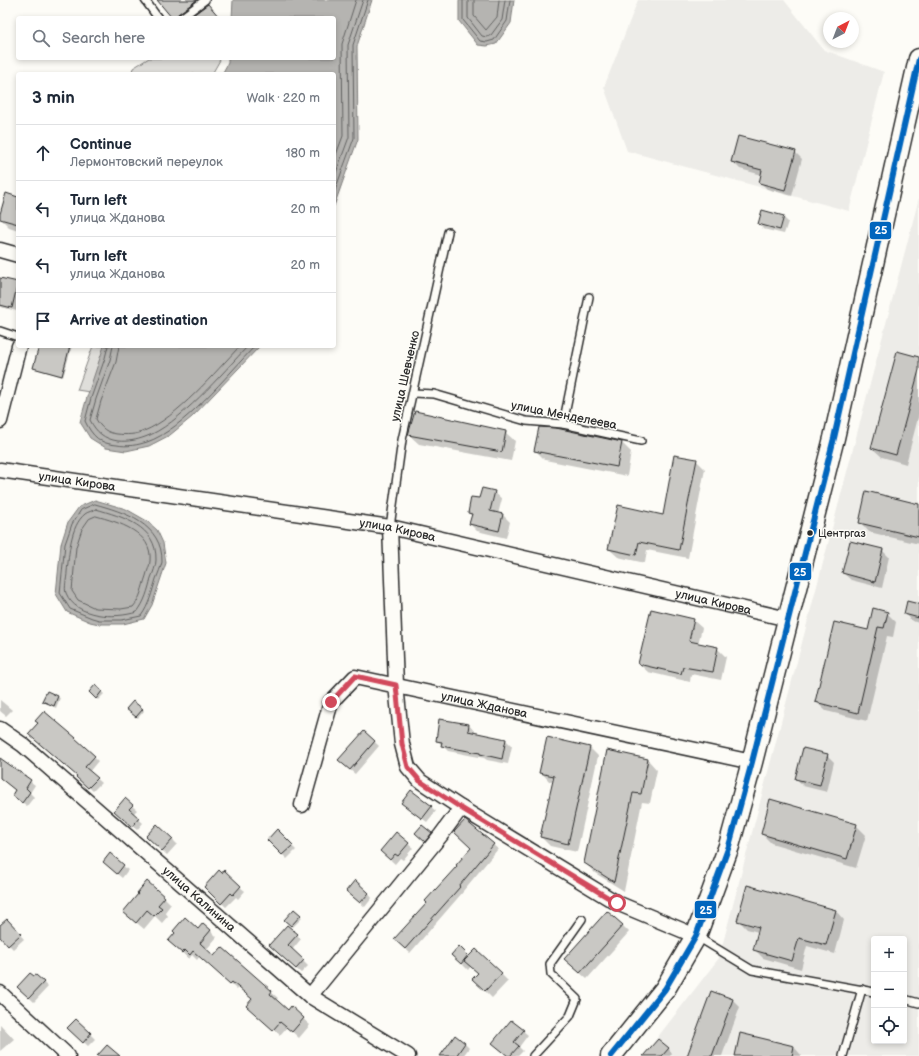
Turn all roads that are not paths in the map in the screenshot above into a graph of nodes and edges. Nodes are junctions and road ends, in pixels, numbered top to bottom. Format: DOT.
graph roads {
  1 [pos="145,0"];
  2 [pos="205,0"];
  3 [pos="157,16"];
  4 [pos="184,16"];
  5 [pos="919,59"];
  6 [pos="448,232"];
  7 [pos="0,250"];
  8 [pos="16,254"];
  9 [pos="589,297"];
  10 [pos="0,331"];
  11 [pos="16,335"];
  12 [pos="18,348"];
  13 [pos="413,393"];
  14 [pos="0,420"];
  15 [pos="563,424"];
  16 [pos="641,442"];
  17 [pos="0,470"];
  18 [pos="390,527"];
  19 [pos="788,619"];
  20 [pos="396,685"];
  21 [pos="0,729"];
  22 [pos="752,762"];
  23 [pos="302,805"];
  24 [pos="461,808"];
  25 [pos="582,919"];
  26 [pos="696,936"];
  27 [pos="862,989"];
  28 [pos="871,991"];
  29 [pos="0,992"];
  30 [pos="310,996"];
  31 [pos="907,1000"];
  32 [pos="919,1003"];
  33 [pos="68,1056"];
  34 [pos="408,1056"];
  35 [pos="534,1056"];
  36 [pos="611,1056"];
  37 [pos="843,1056"];
  1 -- 3 [label="lane"];
  2 -- 4 [label="lane"];
  5 -- 19 [label="street"];
  6 -- 13 [label="lane, улица Шевченко"];
  7 -- 8 [label="street"];
  9 -- 15 [label="lane"];
  10 -- 11 [label="lane"];
  12 -- 14 [label="street"];
  13 -- 15 [label="lane, улица Менделеева"];
  13 -- 18 [label="lane, улица Шевченко"];
  15 -- 16 [label="lane, улица Менделеева"];
  17 -- 18 [label="street, улица Кирова"];
  18 -- 19 [label="street, улица Кирова"];
  18 -- 20 [label="street"];
  19 -- 22 [label="street"];
  20 -- 22 [label="street, улица Жданова"];
  20 -- 23 [label="street, улица Жданова"];
  20 -- 24 [label="street"];
  21 -- 30 [label="street, улица Калинина"];
  22 -- 26 [label="street"];
  24 -- 26 [label="street"];
  24 -- 30 [label="street"];
  25 -- 35 [label="lane"];
  26 -- 27 [label="lane"];
  26 -- 36 [label="street"];
  27 -- 28 [label="lane"];
  27 -- 37 [label="lane"];
  29 -- 33 [label="street"];
  30 -- 34 [label="street, улица Калинина"];
  31 -- 32 [label="lane"];
}
